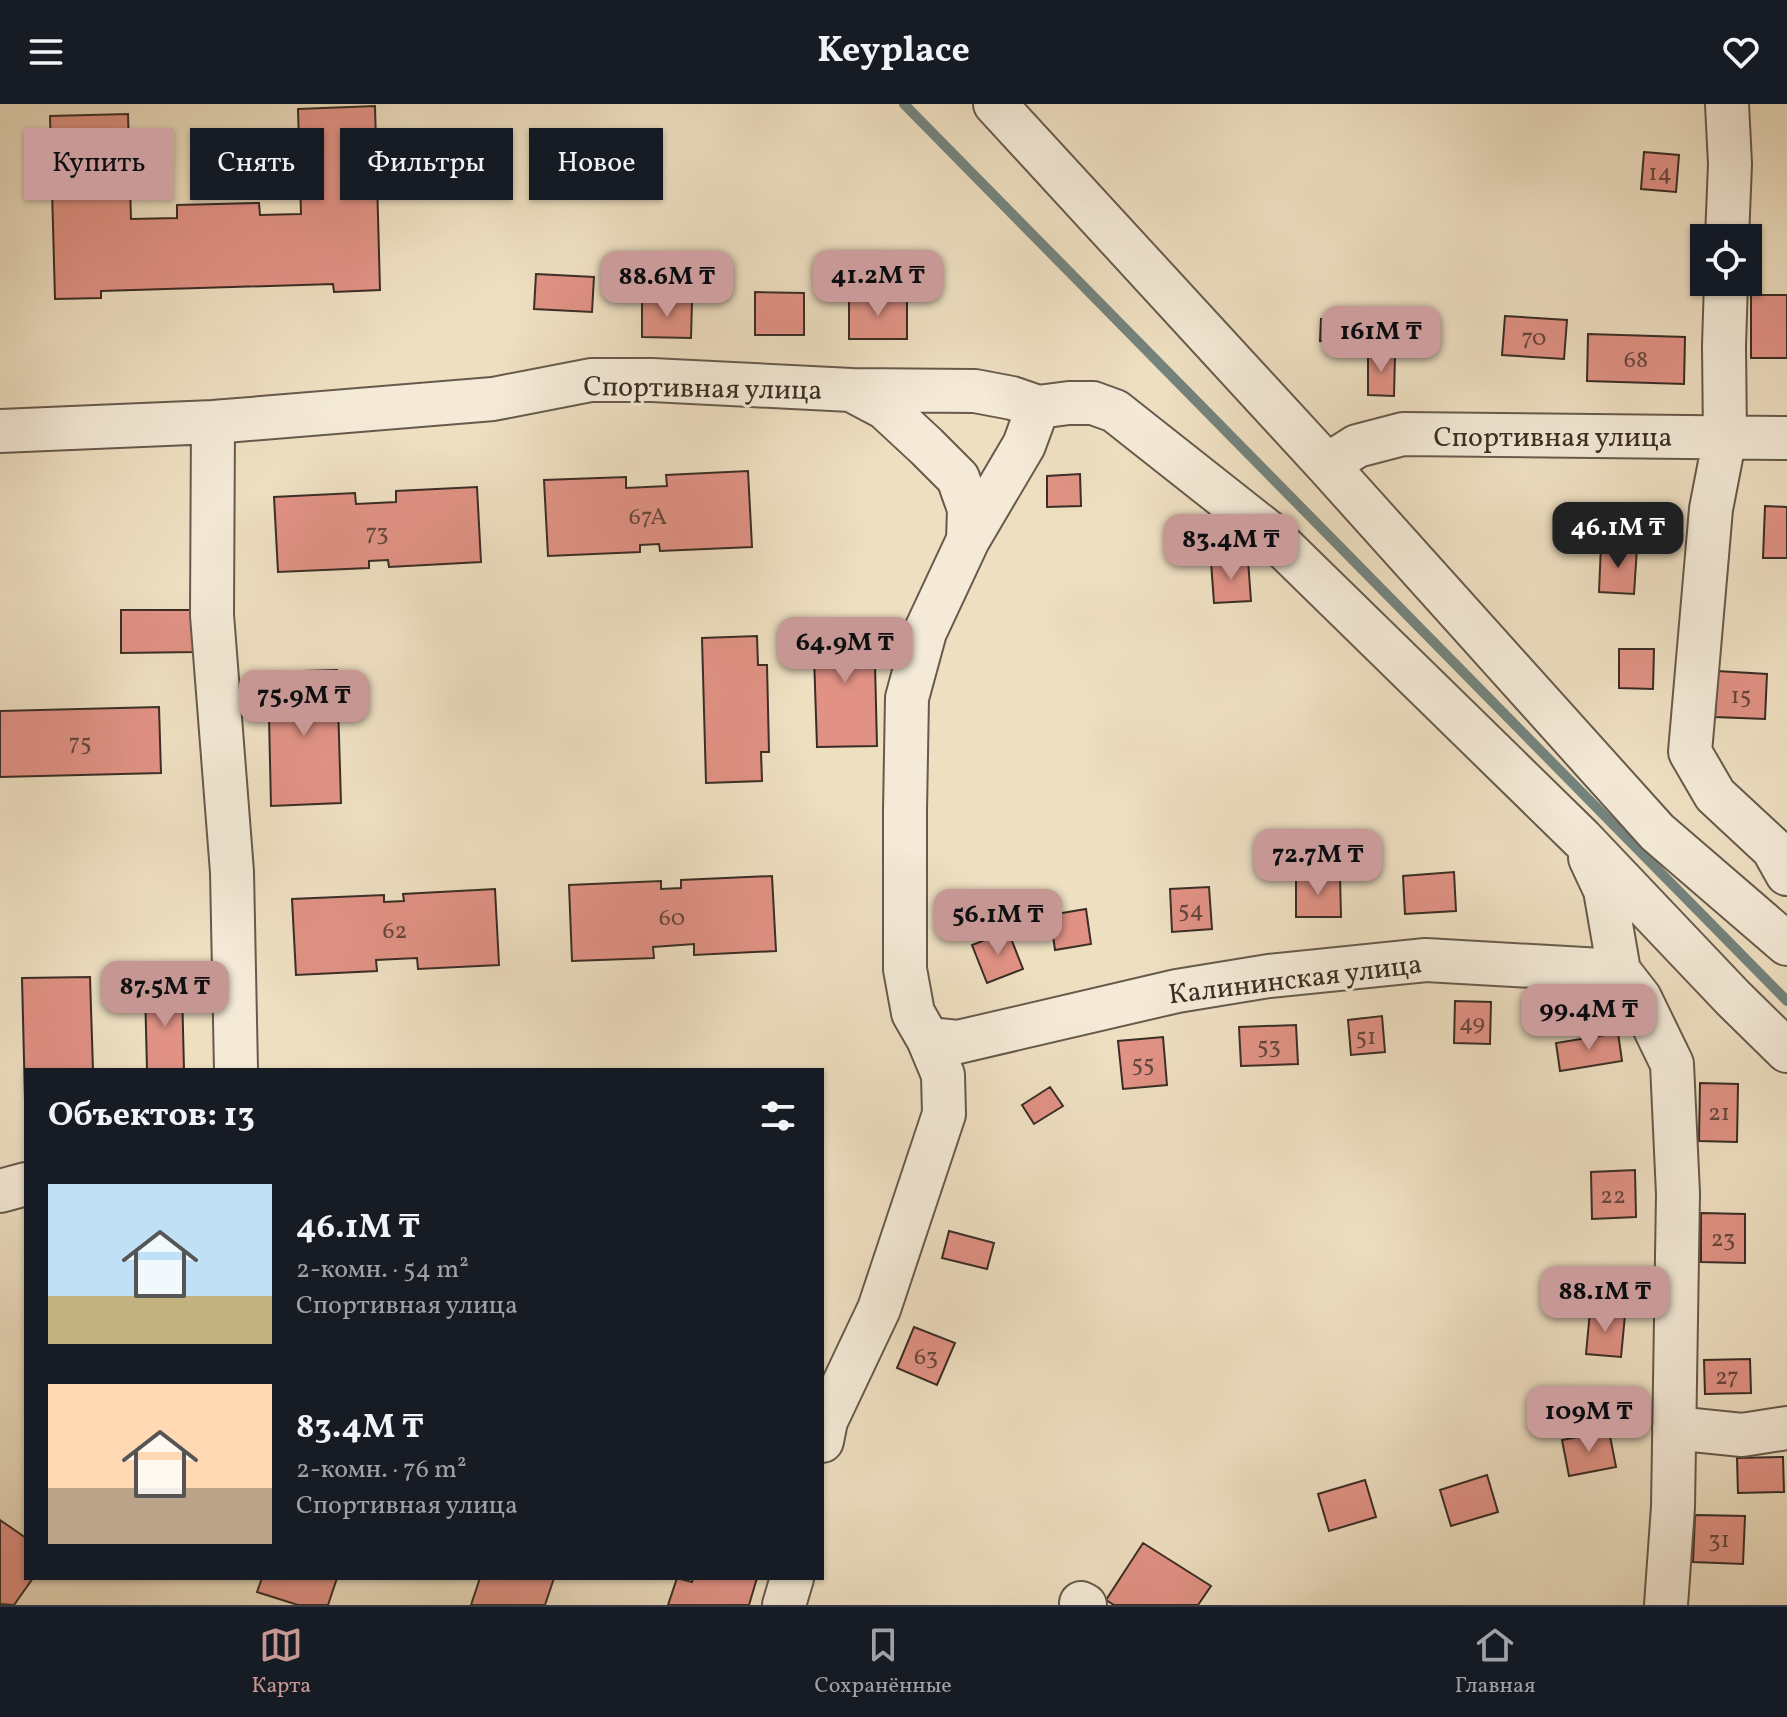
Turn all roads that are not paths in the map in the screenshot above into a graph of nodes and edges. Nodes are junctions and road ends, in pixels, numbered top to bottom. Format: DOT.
graph roads {
  1 [pos="995,104"];
  2 [pos="1727,104"];
  3 [pos="1728,224"];
  4 [pos="1726,296"];
  5 [pos="851,390"];
  6 [pos="1038,407"];
  7 [pos="213,422"];
  8 [pos="0,431"];
  9 [pos="1725,437"];
  10 [pos="1787,438"];
  11 [pos="1327,465"];
  12 [pos="968,540"];
  13 [pos="1582,839"];
  14 [pos="1787,874"];
  15 [pos="1666,928"];
  16 [pos="1787,944"];
  17 [pos="1619,971"];
  18 [pos="928,1039"];
  19 [pos="1787,1051"];
  20 [pos="236,1068"];
  21 [pos="24,1185"];
  22 [pos="0,1191"];
  23 [pos="1674,1428"];
  24 [pos="1787,1428"];
  25 [pos="824,1431"];
  26 [pos="791,1580"];
  27 [pos="784,1605"];
  28 [pos="1666,1605"];
  1 -- 11 [label="street"];
  2 -- 3 [label="street"];
  4 -- 9 [label="street"];
  5 -- 6 [label="street, Спортивная улица"];
  5 -- 7 [label="street, Спортивная улица"];
  5 -- 12 [label="street"];
  6 -- 12 [label="street"];
  6 -- 13 [label="street, Спортивная улица"];
  7 -- 8 [label="street, Спортивная улица"];
  7 -- 20 [label="street"];
  9 -- 10 [label="street, Спортивная улица"];
  9 -- 11 [label="street, Спортивная улица"];
  9 -- 14 [label="street"];
  11 -- 16 [label="street"];
  12 -- 18 [label="street"];
  13 -- 15 [label="street, Спортивная улица"];
  13 -- 17 [label="street"];
  15 -- 17 [label="street"];
  15 -- 19 [label="street, Спортивная улица"];
  17 -- 18 [label="street, Калининская улица"];
  17 -- 23 [label="street"];
  18 -- 25 [label="street"];
  21 -- 22 [label="street"];
  23 -- 24 [label="street"];
  23 -- 28 [label="street"];
  26 -- 27 [label="street"];
}
